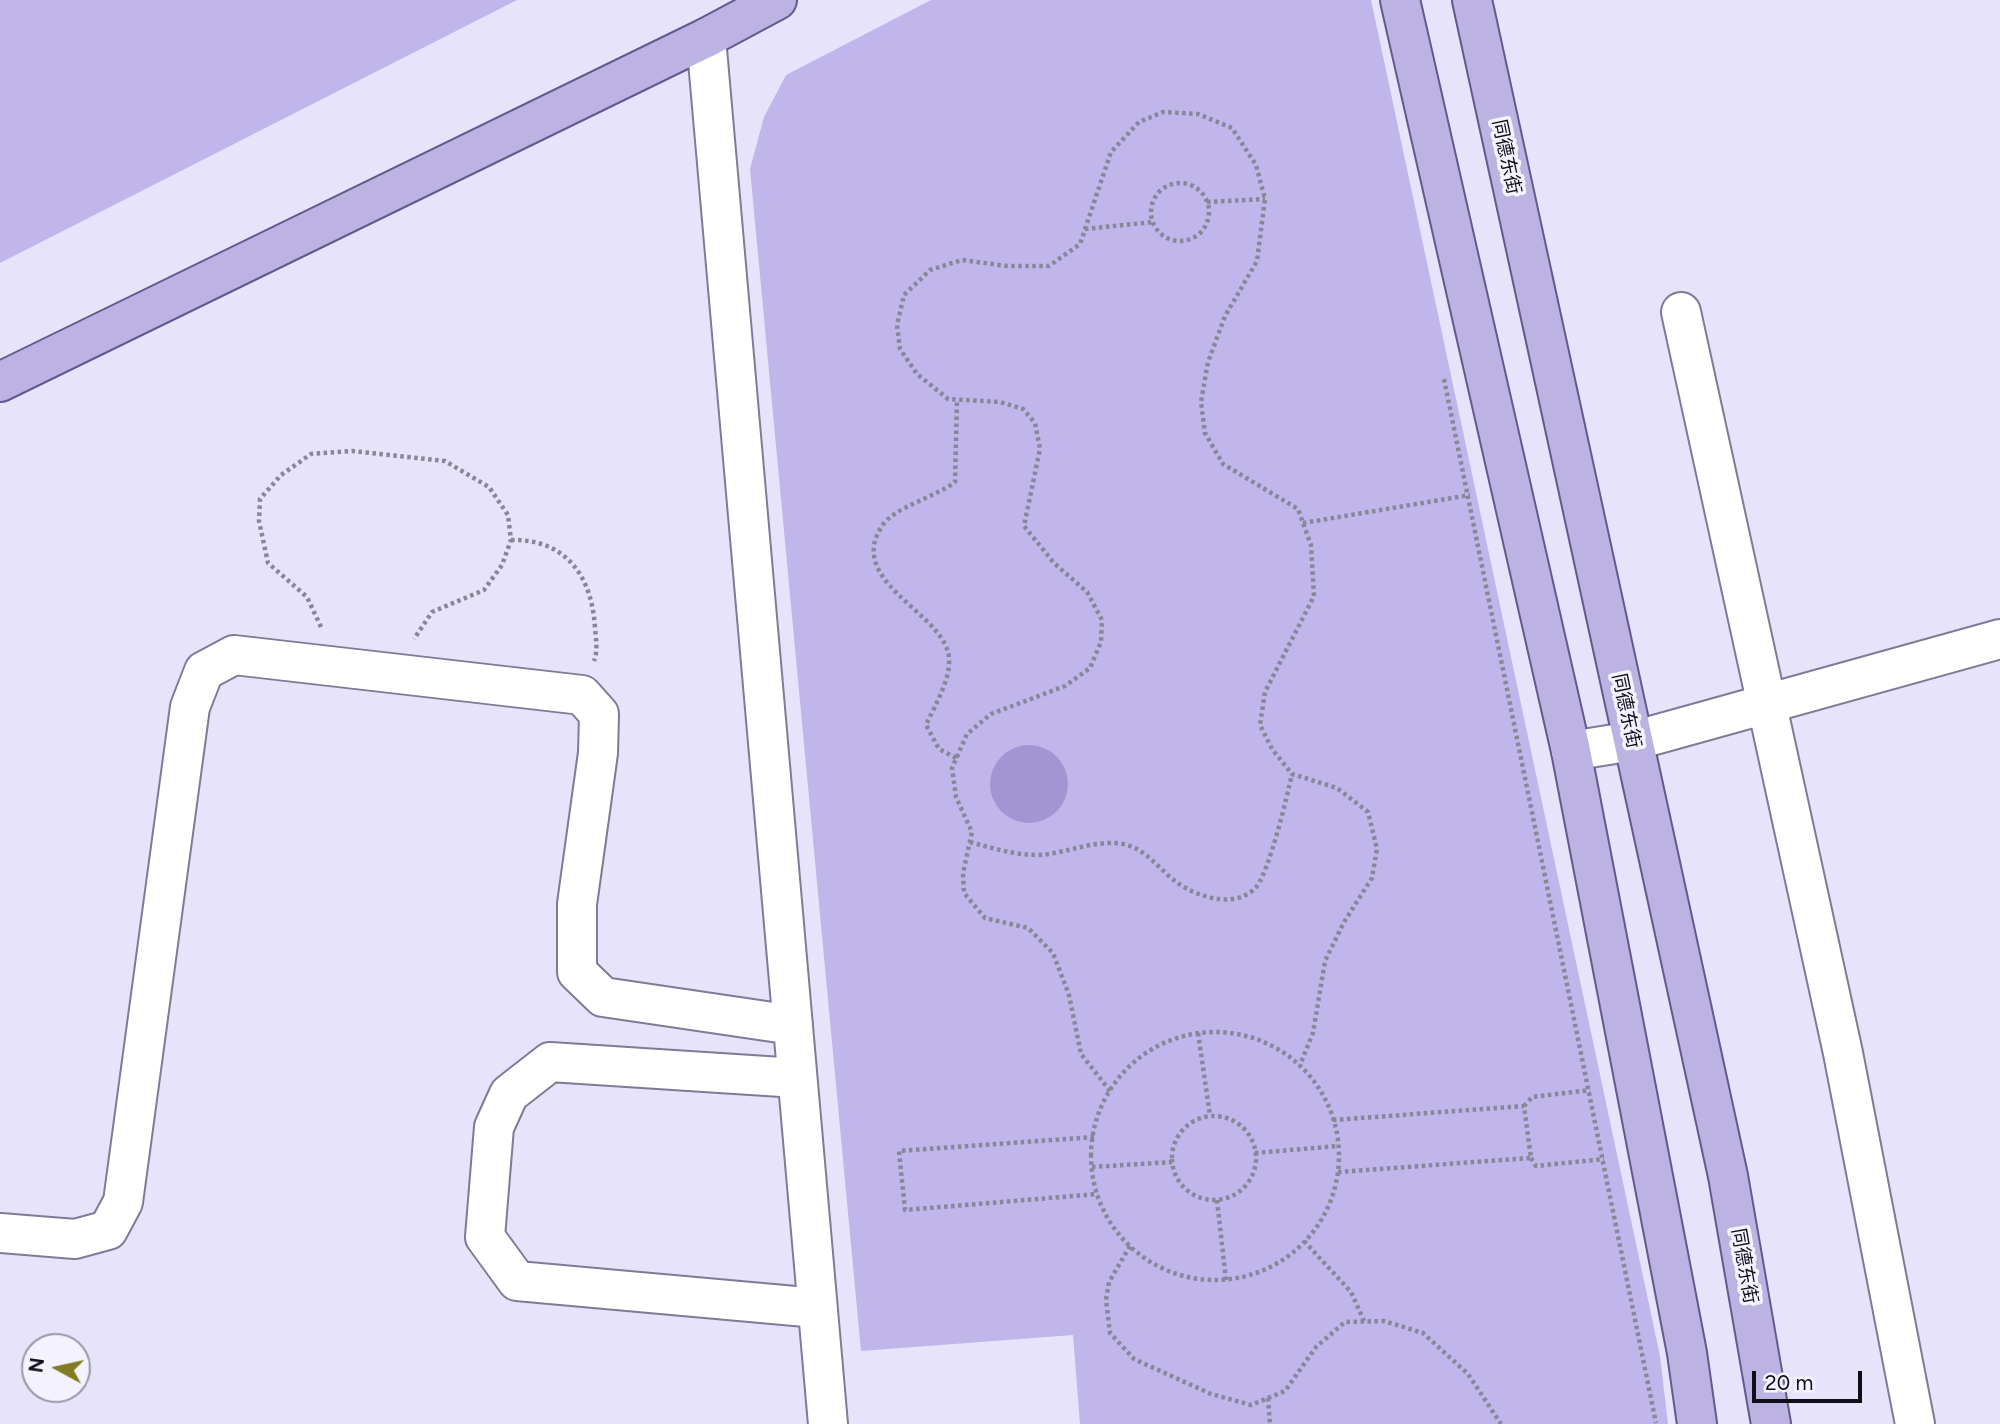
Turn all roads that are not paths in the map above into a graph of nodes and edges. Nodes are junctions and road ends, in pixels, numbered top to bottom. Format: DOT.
graph roads {
  1 [pos="777,0"];
  2 [pos="1401,0"];
  3 [pos="1472,0"];
  4 [pos="706,38"];
  5 [pos="1681,312"];
  6 [pos="0,382"];
  7 [pos="2000,639"];
  8 [pos="1767,704"];
  9 [pos="1633,741"];
  10 [pos="1571,751"];
  11 [pos="793,1025"];
  12 [pos="797,1078"];
  13 [pos="0,1233"];
  14 [pos="817,1308"];
  15 [pos="828,1424"];
  16 [pos="1697,1424"];
  17 [pos="1771,1424"];
  18 [pos="1915,1424"];
  1 -- 4 [label="main road"];
  2 -- 10 [label="main road"];
  3 -- 9 [label="main road, 同德东街"];
  4 -- 6 [label="main road"];
  4 -- 11 [label="street"];
  5 -- 8 [label="street"];
  7 -- 8 [label="street"];
  8 -- 9 [label="street"];
  8 -- 18 [label="street"];
  9 -- 10 [label="street"];
  9 -- 17 [label="main road, 同德东街"];
  10 -- 16 [label="main road"];
  11 -- 12 [label="street"];
  11 -- 13 [label="street"];
  12 -- 14 [label="street"];
  12 -- 14 [label="street"];
  14 -- 15 [label="street"];
}
